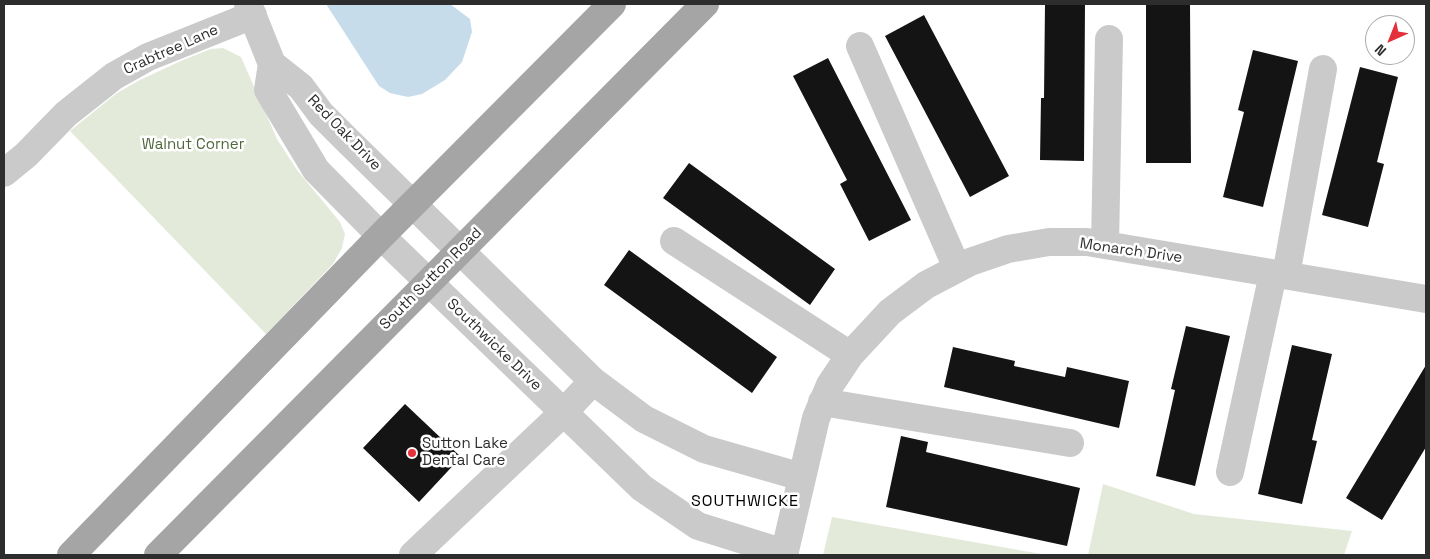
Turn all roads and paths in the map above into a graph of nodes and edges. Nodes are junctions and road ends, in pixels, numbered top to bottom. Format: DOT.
graph roads {
  1 [pos="612,4"];
  2 [pos="705,4"];
  3 [pos="250,9"];
  4 [pos="1110,39"];
  5 [pos="860,46"];
  6 [pos="272,64"];
  7 [pos="1323,69"];
  8 [pos="4,172"];
  9 [pos="414,203"];
  10 [pos="381,236"];
  11 [pos="674,241"];
  12 [pos="1105,245"];
  13 [pos="460,250"];
  14 [pos="957,268"];
  15 [pos="1279,275"];
  16 [pos="428,281"];
  17 [pos="1426,300"];
  18 [pos="850,355"];
  19 [pos="593,381"];
  20 [pos="822,402"];
  21 [pos="564,412"];
  22 [pos="1070,443"];
  23 [pos="1230,472"];
  24 [pos="802,477"];
  25 [pos="784,554"];
  26 [pos="71,555"];
  27 [pos="158,555"];
  28 [pos="413,555"];
  1 -- 9 [label="main road"];
  2 -- 13 [label="main road, South Sutton Road"];
  3 -- 6 [label="street, Red Oak Drive"];
  3 -- 8 [label="street, Crabtree Lane"];
  4 -- 12 [label="street"];
  5 -- 14 [label="street"];
  6 -- 9 [label="street, Red Oak Drive"];
  6 -- 10 [label="street"];
  7 -- 15 [label="street"];
  9 -- 10 [label="main road"];
  9 -- 13 [label="street"];
  10 -- 16 [label="street, Southwicke Drive"];
  10 -- 26 [label="main road"];
  11 -- 18 [label="street"];
  12 -- 14 [label="street, Monarch Drive"];
  12 -- 15 [label="street, Monarch Drive"];
  13 -- 16 [label="main road, South Sutton Road"];
  13 -- 19 [label="street"];
  14 -- 18 [label="street, Monarch Drive"];
  15 -- 17 [label="street, Monarch Drive"];
  15 -- 23 [label="street"];
  16 -- 21 [label="street, Southwicke Drive"];
  16 -- 27 [label="main road, South Sutton Road"];
  18 -- 20 [label="street, Monarch Drive"];
  19 -- 21 [label="street"];
  19 -- 24 [label="street"];
  20 -- 22 [label="street"];
  20 -- 24 [label="street, Monarch Drive"];
  21 -- 25 [label="street, Southwicke Drive"];
  21 -- 28 [label="street"];
  24 -- 25 [label="street, Southwicke Drive"];
}
